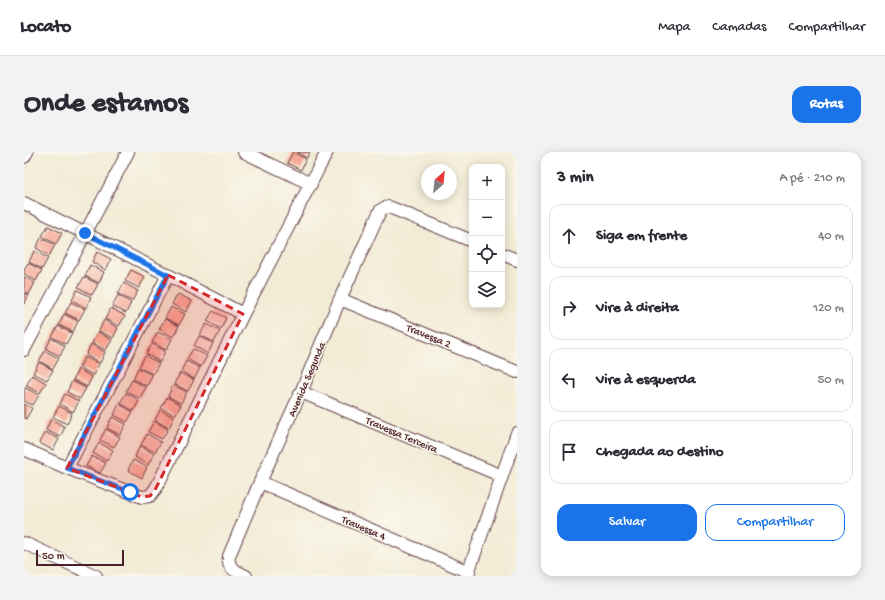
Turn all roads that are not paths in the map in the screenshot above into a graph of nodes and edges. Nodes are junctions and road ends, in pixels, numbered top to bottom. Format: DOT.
graph roads {
  1 [pos="27,152"];
  2 [pos="128,152"];
  3 [pos="244,152"];
  4 [pos="327,152"];
  5 [pos="24,158"];
  6 [pos="311,184"];
  7 [pos="24,203"];
  8 [pos="85,233"];
  9 [pos="469,240"];
  10 [pos="505,255"];
  11 [pos="517,260"];
  12 [pos="168,275"];
  13 [pos="340,299"];
  14 [pos="243,314"];
  15 [pos="24,350"];
  16 [pos="517,372"];
  17 [pos="301,392"];
  18 [pos="517,433"];
  19 [pos="24,449"];
  20 [pos="67,468"];
  21 [pos="502,476"];
  22 [pos="260,482"];
  23 [pos="24,543"];
  24 [pos="468,574"];
  25 [pos="96,576"];
  26 [pos="246,576"];
  1 -- 5 [label="street"];
  2 -- 8 [label="street"];
  3 -- 6 [label="street"];
  4 -- 6 [label="street"];
  6 -- 14 [label="street"];
  7 -- 8 [label="street"];
  8 -- 12 [label="street"];
  8 -- 15 [label="street"];
  9 -- 13 [label="street, Avenida Segunda"];
  10 -- 11 [label="street"];
  12 -- 14 [label="street"];
  12 -- 20 [label="street"];
  13 -- 16 [label="street, Travessa 2"];
  13 -- 17 [label="street, Avenida Segunda"];
  14 -- 20 [label="street"];
  17 -- 21 [label="street, Travessa Terceira"];
  17 -- 22 [label="street, Avenida Segunda"];
  18 -- 21 [label="street"];
  19 -- 20 [label="street"];
  21 -- 24 [label="street"];
  22 -- 24 [label="street, Travessa 4"];
  22 -- 26 [label="street, Avenida Segunda"];
  23 -- 25 [label="street"];
}
